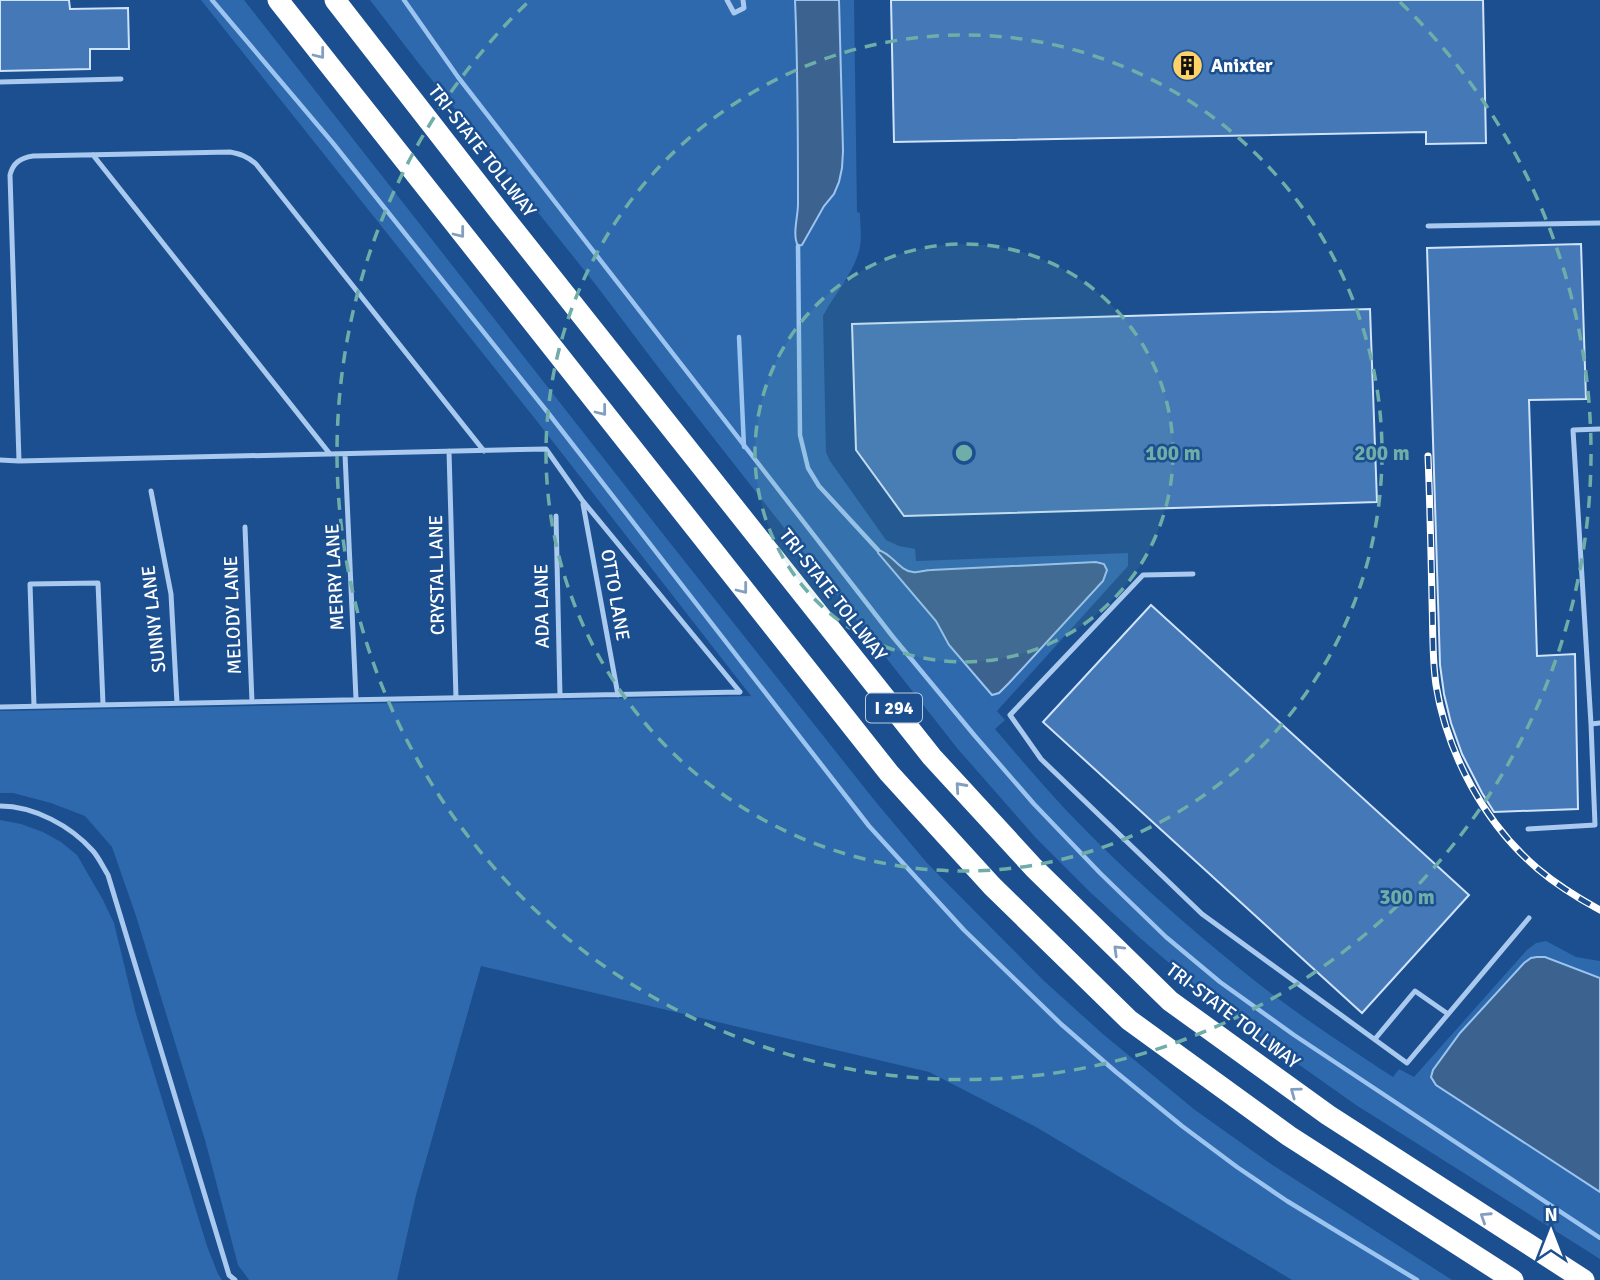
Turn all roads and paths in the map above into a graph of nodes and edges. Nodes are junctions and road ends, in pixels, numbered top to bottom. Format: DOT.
graph roads {
  1 [pos="278,0"];
  2 [pos="335,0"];
  3 [pos="727,0"];
  4 [pos="743,0"];
  5 [pos="121,79"];
  6 [pos="0,82"];
  7 [pos="93,155"];
  8 [pos="1600,223"];
  9 [pos="1428,226"];
  10 [pos="1600,429"];
  11 [pos="484,451"];
  12 [pos="449,452"];
  13 [pos="330,454"];
  14 [pos="345,454"];
  15 [pos="0,460"];
  16 [pos="19,461"];
  17 [pos="151,491"];
  18 [pos="582,500"];
  19 [pos="556,516"];
  20 [pos="245,527"];
  21 [pos="1193,574"];
  22 [pos="618,695"];
  23 [pos="560,696"];
  24 [pos="456,698"];
  25 [pos="356,699"];
  26 [pos="251,702"];
  27 [pos="177,703"];
  28 [pos="103,704"];
  29 [pos="34,706"];
  30 [pos="0,707"];
  31 [pos="1600,723"];
  32 [pos="1591,724"];
  33 [pos="0,806"];
  34 [pos="1528,829"];
  35 [pos="1529,918"];
  36 [pos="1448,1014"];
  37 [pos="1375,1039"];
  38 [pos="234,1280"];
  39 [pos="1513,1280"];
  40 [pos="1584,1280"];
  1 -- 39 [label="highway, I 294, one-way"];
  40 -- 2 [label="highway, TRI-STATE TOLLWAY / I 294, one-way"];
  3 -- 4 [label="lane"];
  5 -- 6 [label="lane"];
  7 -- 11 [label="lane"];
  7 -- 13 [label="lane"];
  7 -- 16 [label="lane"];
  8 -- 9 [label="lane"];
  10 -- 32 [label="lane"];
  11 -- 12 [label="lane"];
  11 -- 18 [label="lane"];
  12 -- 14 [label="lane"];
  12 -- 24 [label="lane, CRYSTAL LANE"];
  13 -- 14 [label="lane"];
  13 -- 16 [label="lane"];
  14 -- 25 [label="lane, MERRY LANE"];
  15 -- 16 [label="lane"];
  17 -- 27 [label="lane, SUNNY LANE"];
  18 -- 22 [label="lane, OTTO LANE"];
  18 -- 22 [label="lane"];
  19 -- 23 [label="lane, ADA LANE"];
  20 -- 26 [label="lane, MELODY LANE"];
  21 -- 37 [label="lane"];
  22 -- 23 [label="lane"];
  23 -- 24 [label="lane"];
  24 -- 25 [label="lane"];
  25 -- 26 [label="lane"];
  26 -- 27 [label="lane"];
  27 -- 28 [label="lane"];
  28 -- 29 [label="lane"];
  28 -- 29 [label="lane"];
  29 -- 30 [label="lane"];
  31 -- 32 [label="lane"];
  32 -- 34 [label="lane"];
  33 -- 38 [label="lane"];
  35 -- 36 [label="lane"];
  36 -- 37 [label="lane"];
  36 -- 37 [label="lane"];
}
